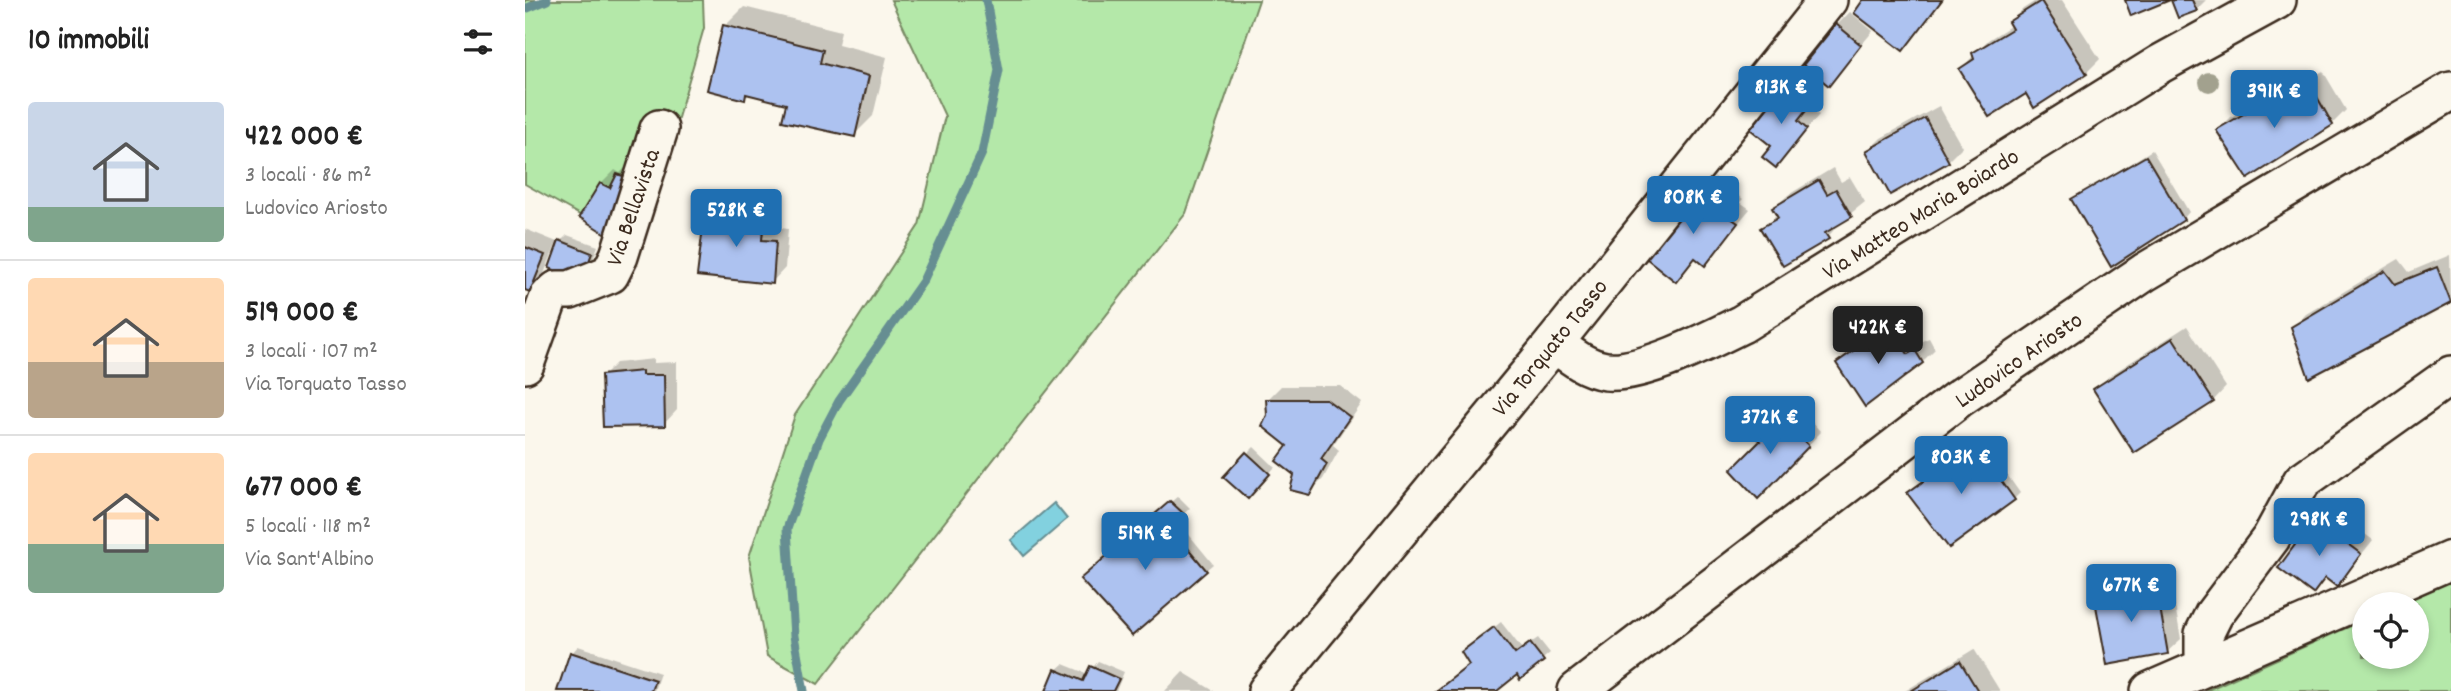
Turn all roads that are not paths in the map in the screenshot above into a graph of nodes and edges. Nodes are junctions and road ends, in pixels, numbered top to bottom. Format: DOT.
graph roads {
  1 [pos="1828,0"];
  2 [pos="2277,0"];
  3 [pos="2451,91"];
  4 [pos="659,129"];
  5 [pos="1554,343"];
  6 [pos="525,364"];
  7 [pos="2451,375"];
  8 [pos="2451,559"];
  9 [pos="2209,665"];
  10 [pos="1267,691"];
  11 [pos="1577,691"];
  12 [pos="2150,691"];
  1 -- 5 [label="street, Via Torquato Tasso"];
  2 -- 5 [label="street, Via Matteo Maria Boiardo"];
  3 -- 11 [label="street, Ludovico Ariosto"];
  4 -- 6 [label="street, Via Bellavista"];
  5 -- 10 [label="street, Via Torquato Tasso"];
  7 -- 9 [label="street"];
  8 -- 9 [label="street"];
  9 -- 12 [label="street"];
}
